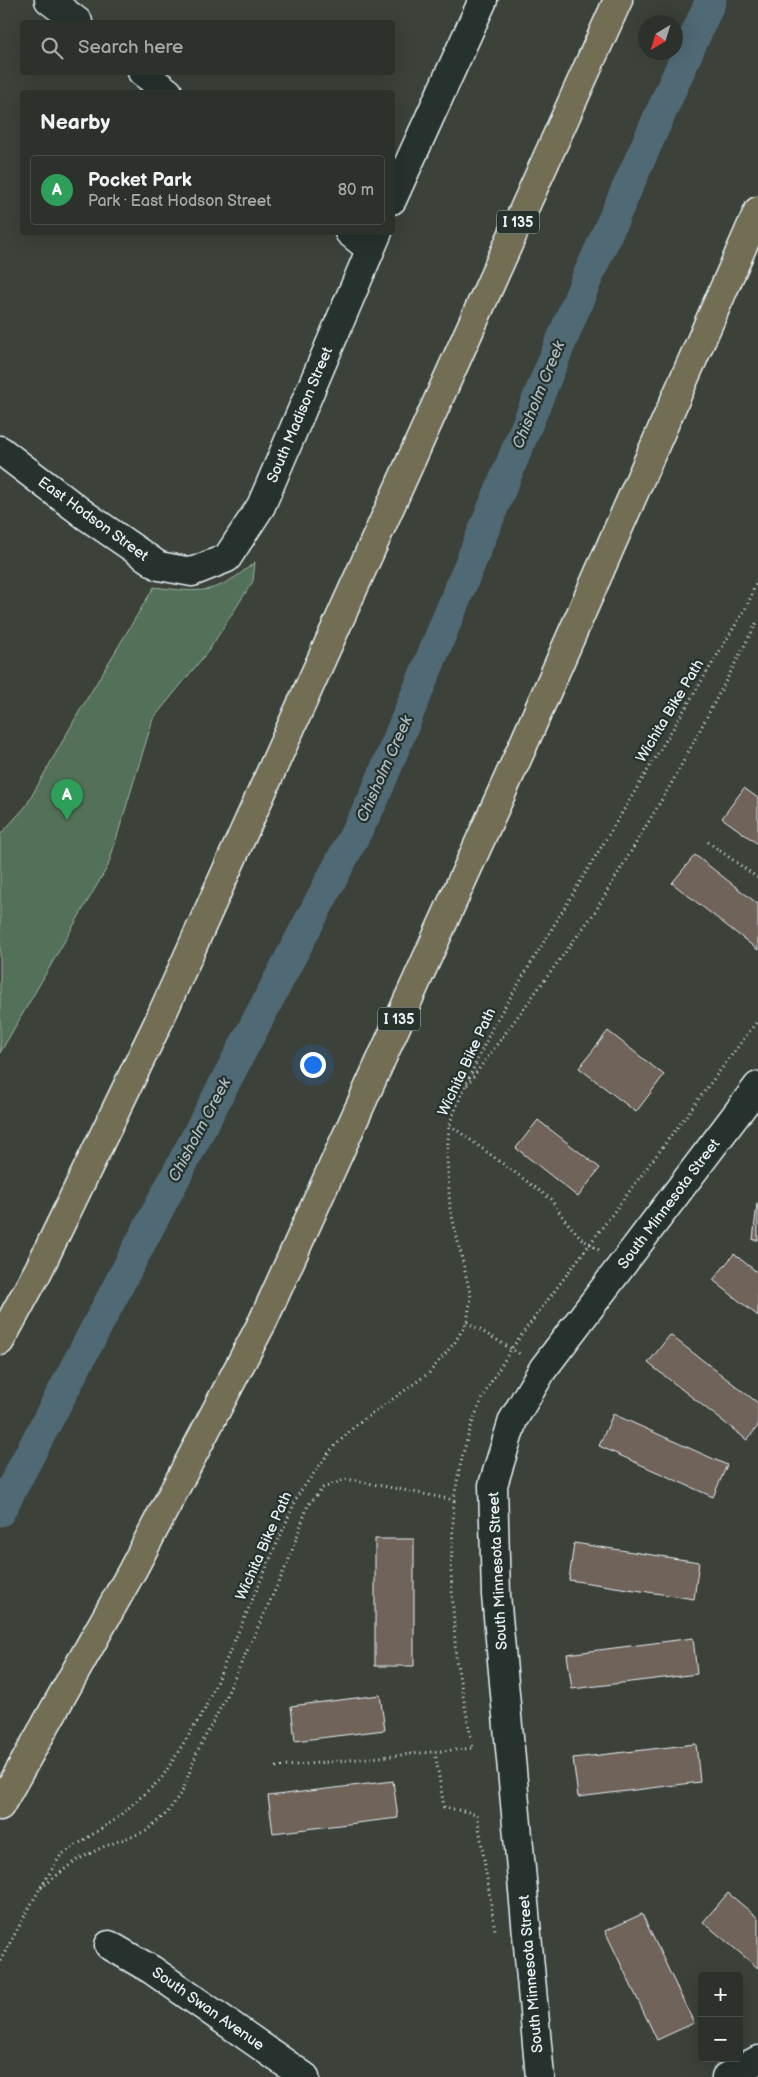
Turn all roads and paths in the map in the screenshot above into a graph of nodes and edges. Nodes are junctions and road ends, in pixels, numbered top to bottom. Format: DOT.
graph roads {
  1 [pos="48,0"];
  2 [pos="483,0"];
  3 [pos="618,0"];
  4 [pos="75,20"];
  5 [pos="146,75"];
  6 [pos="165,90"];
  7 [pos="395,193"];
  8 [pos="758,212"];
  9 [pos="357,235"];
  10 [pos="374,241"];
  11 [pos="0,450"];
  12 [pos="192,572"];
  13 [pos="758,579"];
  14 [pos="758,620"];
  15 [pos="708,842"];
  16 [pos="758,878"];
  17 [pos="758,1020"];
  18 [pos="758,1086"];
  19 [pos="462,1093"];
  20 [pos="449,1125"];
  21 [pos="591,1244"];
  22 [pos="622,1266"];
  23 [pos="467,1322"];
  24 [pos="0,1341"];
  25 [pos="512,1349"];
  26 [pos="543,1369"];
  27 [pos="454,1500"];
  28 [pos="435,1752"];
  29 [pos="276,1767"];
  30 [pos="0,1806"];
  31 [pos="39,1890"];
  32 [pos="496,1937"];
  33 [pos="109,1944"];
  34 [pos="0,1961"];
  35 [pos="758,2060"];
  36 [pos="304,2077"];
  37 [pos="540,2077"];
  38 [pos="726,2077"];
  1 -- 4 [label="street"];
  2 -- 7 [label="street"];
  3 -- 24 [label="highway, I 135"];
  5 -- 6 [label="street"];
  8 -- 30 [label="highway, I 135"];
  9 -- 10 [label="street"];
  10 -- 12 [label="street, South Madison Street"];
  11 -- 12 [label="street, East Hodson Street"];
  13 -- 19 [label="path, Wichita Bike Path"];
  14 -- 19 [label="path"];
  15 -- 16 [label="path"];
  17 -- 21 [label="path"];
  18 -- 22 [label="street, South Minnesota Street"];
  19 -- 20 [label="path, Wichita Bike Path"];
  20 -- 21 [label="path"];
  20 -- 23 [label="path, Wichita Bike Path"];
  21 -- 22 [label="path"];
  21 -- 25 [label="path"];
  22 -- 26 [label="street, South Minnesota Street"];
  23 -- 25 [label="path"];
  23 -- 31 [label="path, Wichita Bike Path"];
  25 -- 26 [label="path"];
  25 -- 27 [label="path"];
  26 -- 37 [label="street, South Minnesota Street"];
  27 -- 28 [label="path"];
  27 -- 31 [label="path"];
  28 -- 29 [label="path"];
  28 -- 32 [label="path"];
  31 -- 34 [label="path, Wichita Bike Path"];
  33 -- 36 [label="street, South Swan Avenue"];
  35 -- 38 [label="street"];
}
